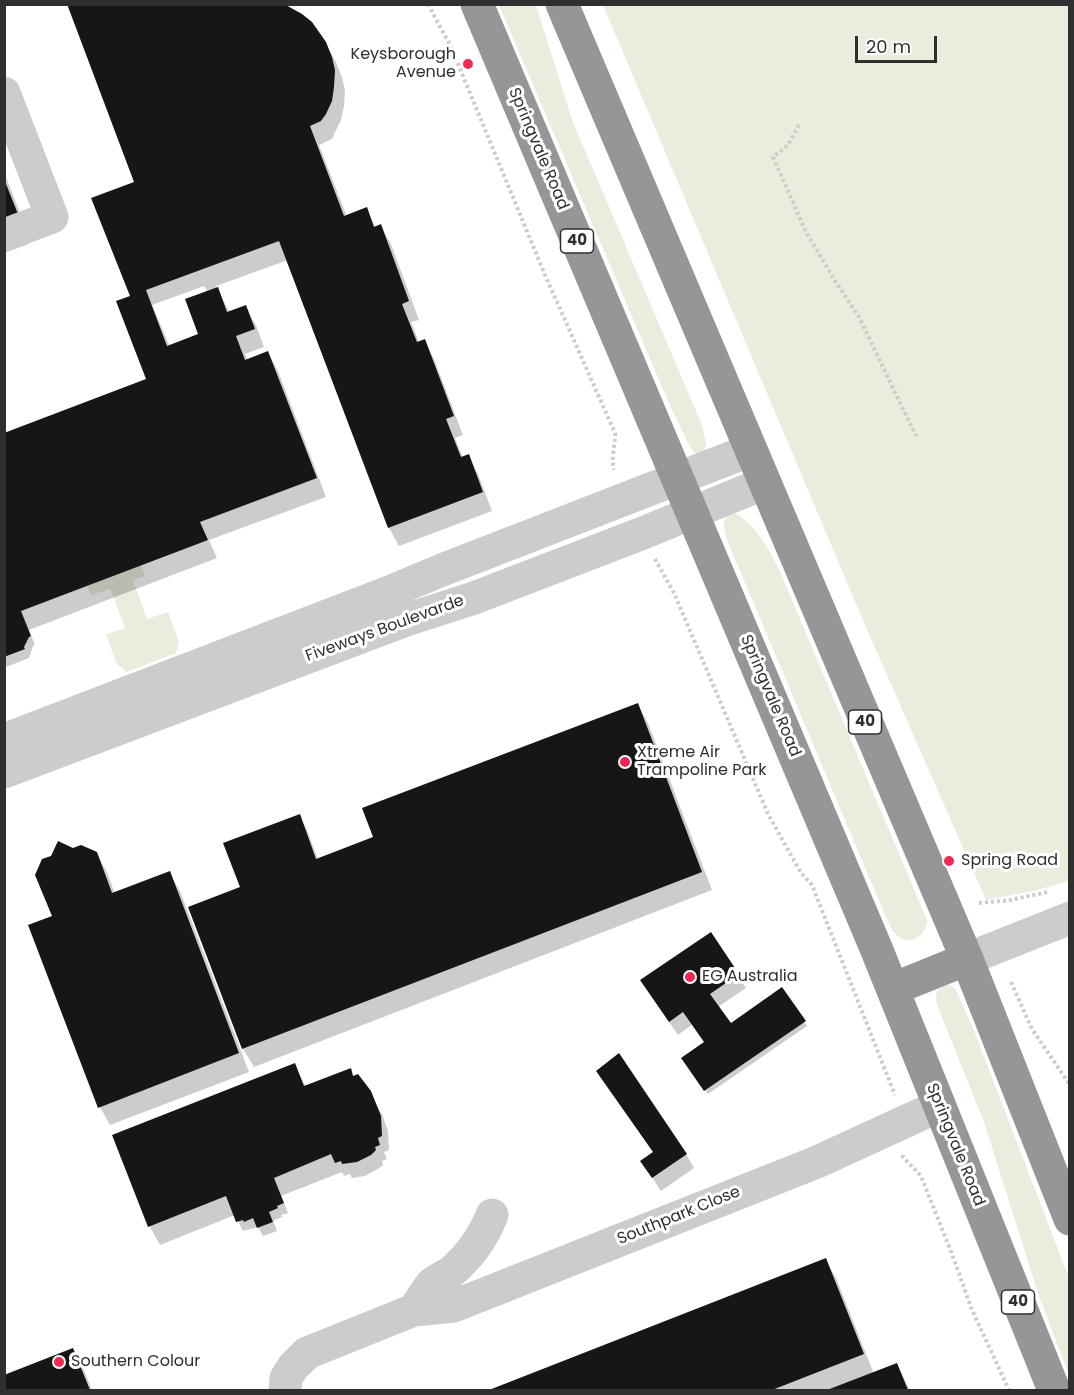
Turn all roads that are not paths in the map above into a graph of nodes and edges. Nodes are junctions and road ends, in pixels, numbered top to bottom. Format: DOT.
graph roads {
  1 [pos="477,4"];
  2 [pos="562,4"];
  3 [pos="4,93"];
  4 [pos="4,235"];
  5 [pos="751,450"];
  6 [pos="678,478"];
  7 [pos="765,483"];
  8 [pos="692,513"];
  9 [pos="221,673"];
  10 [pos="4,740"];
  11 [pos="4,772"];
  12 [pos="1063,904"];
  13 [pos="967,959"];
  14 [pos="893,989"];
  15 [pos="939,1106"];
  16 [pos="492,1215"];
  17 [pos="1070,1219"];
  18 [pos="414,1311"];
  19 [pos="285,1390"];
  20 [pos="1054,1390"];
  1 -- 6 [label="highway, Springvale Road / 40"];
  2 -- 5 [label="highway, 40"];
  3 -- 4 [label="street"];
  5 -- 6 [label="street, Fiveways Boulevarde"];
  5 -- 7 [label="highway, 40"];
  6 -- 8 [label="highway, Springvale Road / 40"];
  6 -- 9 [label="street, Fiveways Boulevarde"];
  7 -- 8 [label="street, Fiveways Boulevarde"];
  7 -- 13 [label="highway, 40"];
  8 -- 9 [label="street, Fiveways Boulevarde"];
  8 -- 14 [label="highway, Springvale Road / 40"];
  9 -- 10 [label="street, Fiveways Boulevarde"];
  9 -- 11 [label="street, Fiveways Boulevarde"];
  12 -- 13 [label="street"];
  13 -- 14 [label="highway"];
  13 -- 17 [label="highway, 40"];
  14 -- 15 [label="highway, Springvale Road / 40"];
  15 -- 18 [label="street, Southpark Close"];
  15 -- 20 [label="highway, Springvale Road / 40"];
  16 -- 18 [label="street"];
  18 -- 19 [label="street, Southpark Close"];
}
